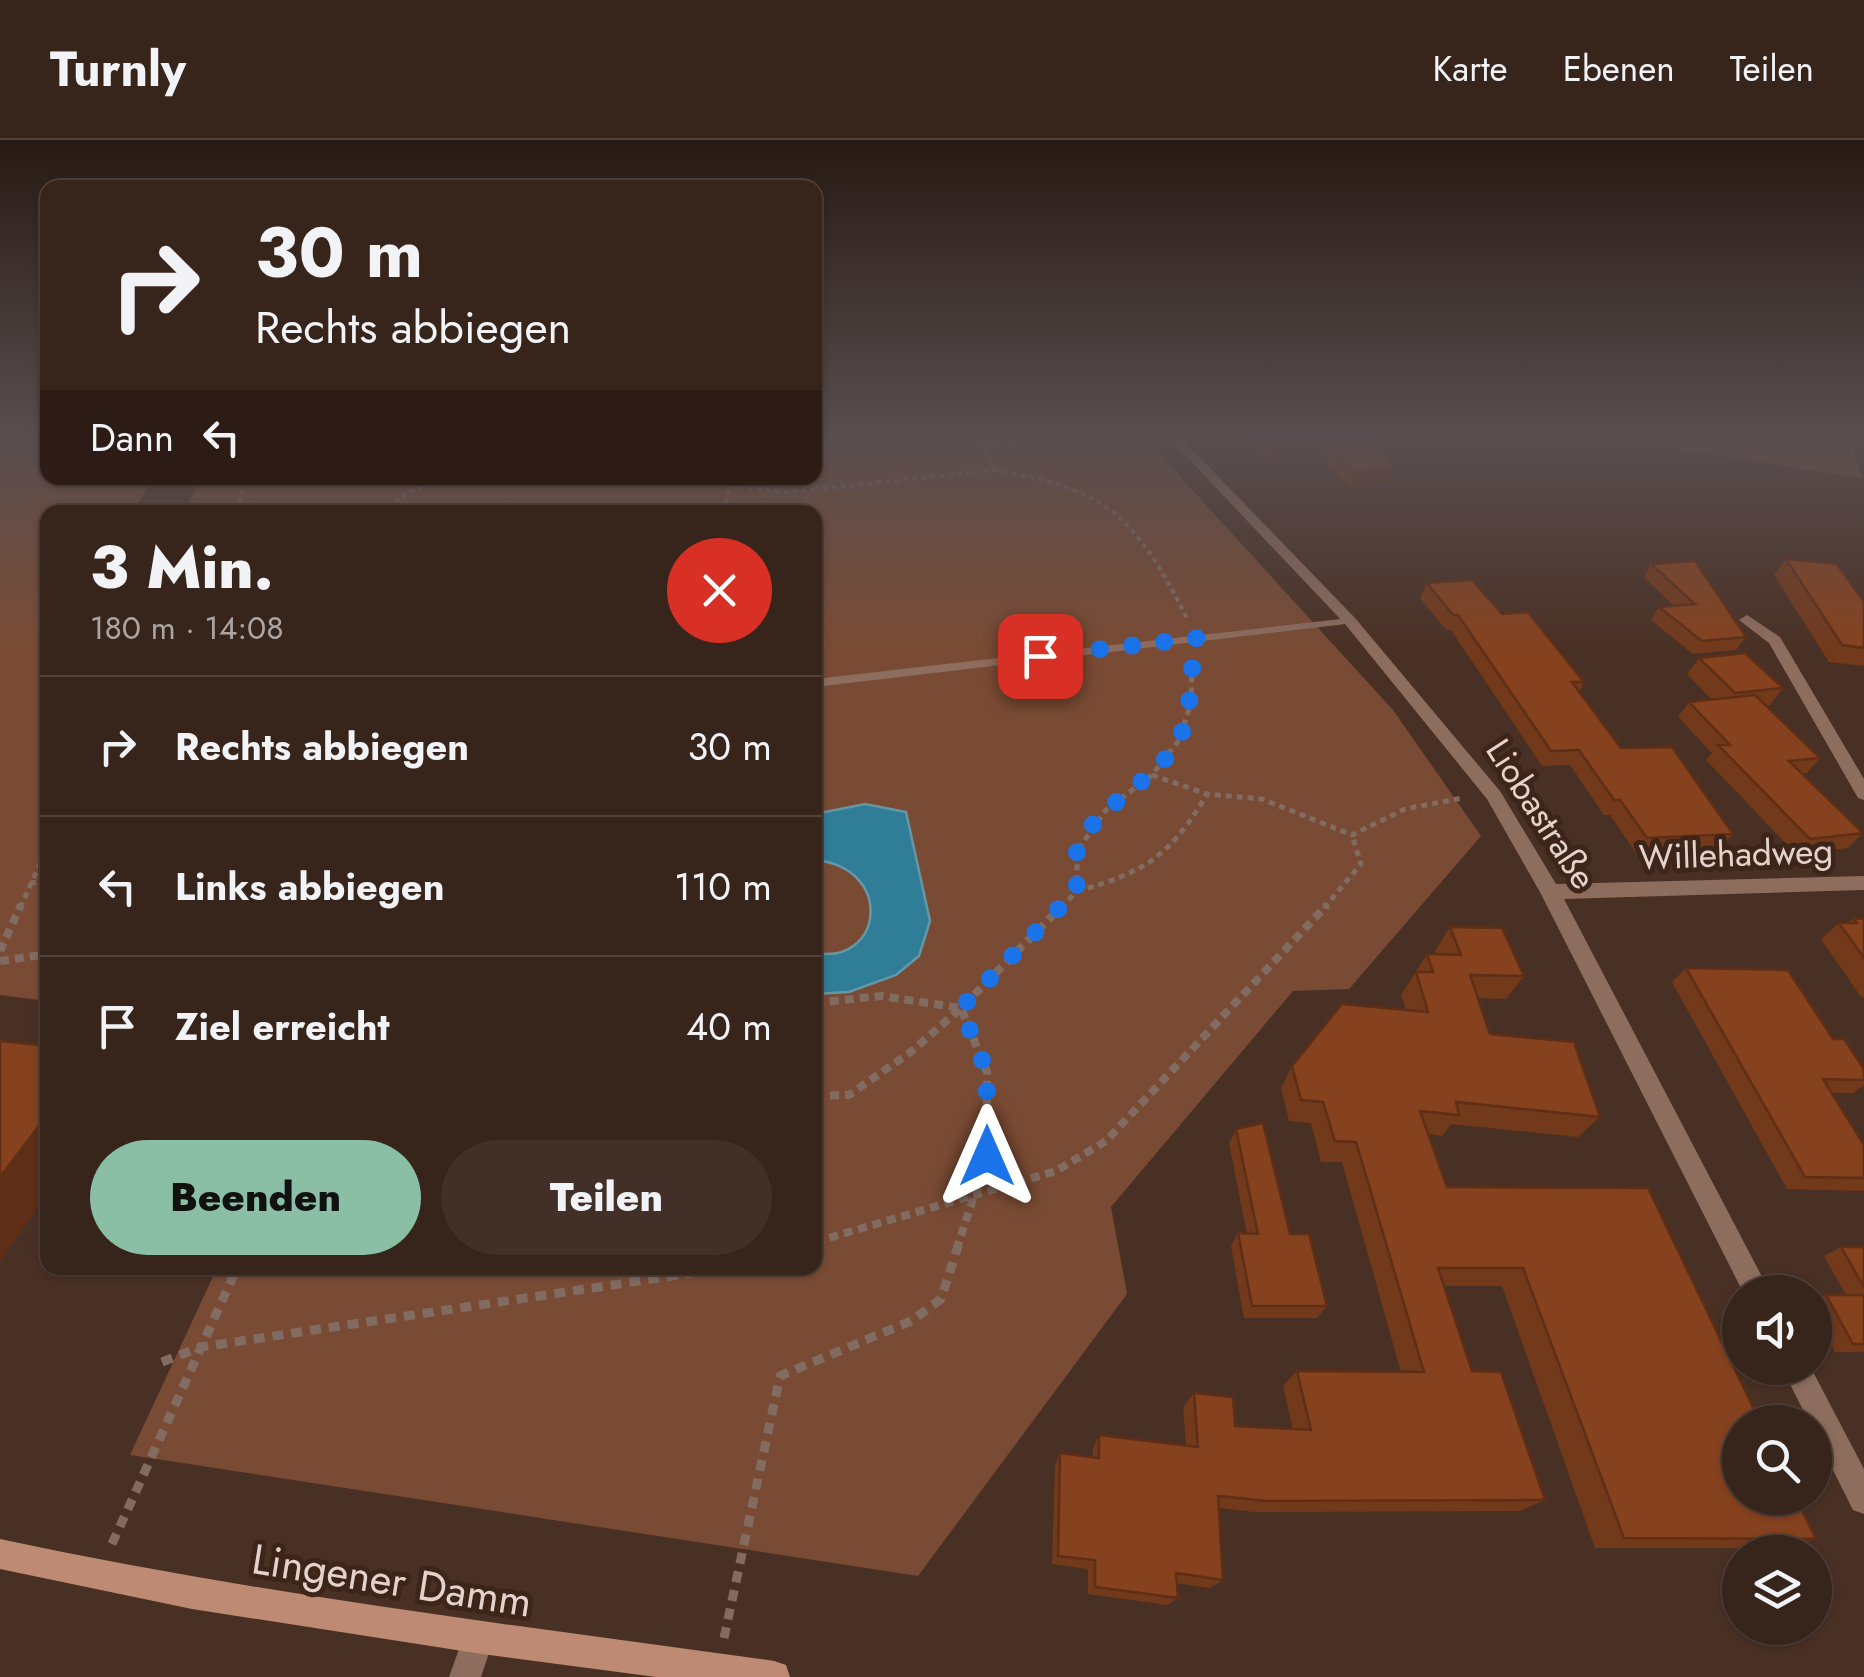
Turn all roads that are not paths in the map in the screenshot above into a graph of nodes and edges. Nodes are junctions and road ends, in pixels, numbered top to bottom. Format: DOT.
graph roads {
  1 [pos="1242,509"];
  2 [pos="1747,620"];
  3 [pos="1350,622"];
  4 [pos="822,671"];
  5 [pos="842,678"];
  6 [pos="822,682"];
  7 [pos="1864,794"];
  8 [pos="1864,883"];
  9 [pos="1550,892"];
  10 [pos="1748,1275"];
  11 [pos="1805,1385"];
  12 [pos="1864,1499"];
  13 [pos="0,1554"];
  14 [pos="478,1638"];
  15 [pos="466,1677"];
  16 [pos="774,1677"];
  1 -- 3 [label="street, Liobastraße"];
  2 -- 7 [label="street"];
  3 -- 5 [label="lane"];
  3 -- 9 [label="street, Liobastraße"];
  4 -- 5 [label="lane"];
  5 -- 6 [label="lane"];
  8 -- 9 [label="street, Willehadweg"];
  9 -- 10 [label="street, Liobastraße"];
  11 -- 12 [label="street"];
  13 -- 14 [label="main road, Lingener Damm"];
  14 -- 15 [label="street"];
  14 -- 16 [label="main road, Lingener Damm"];
}
